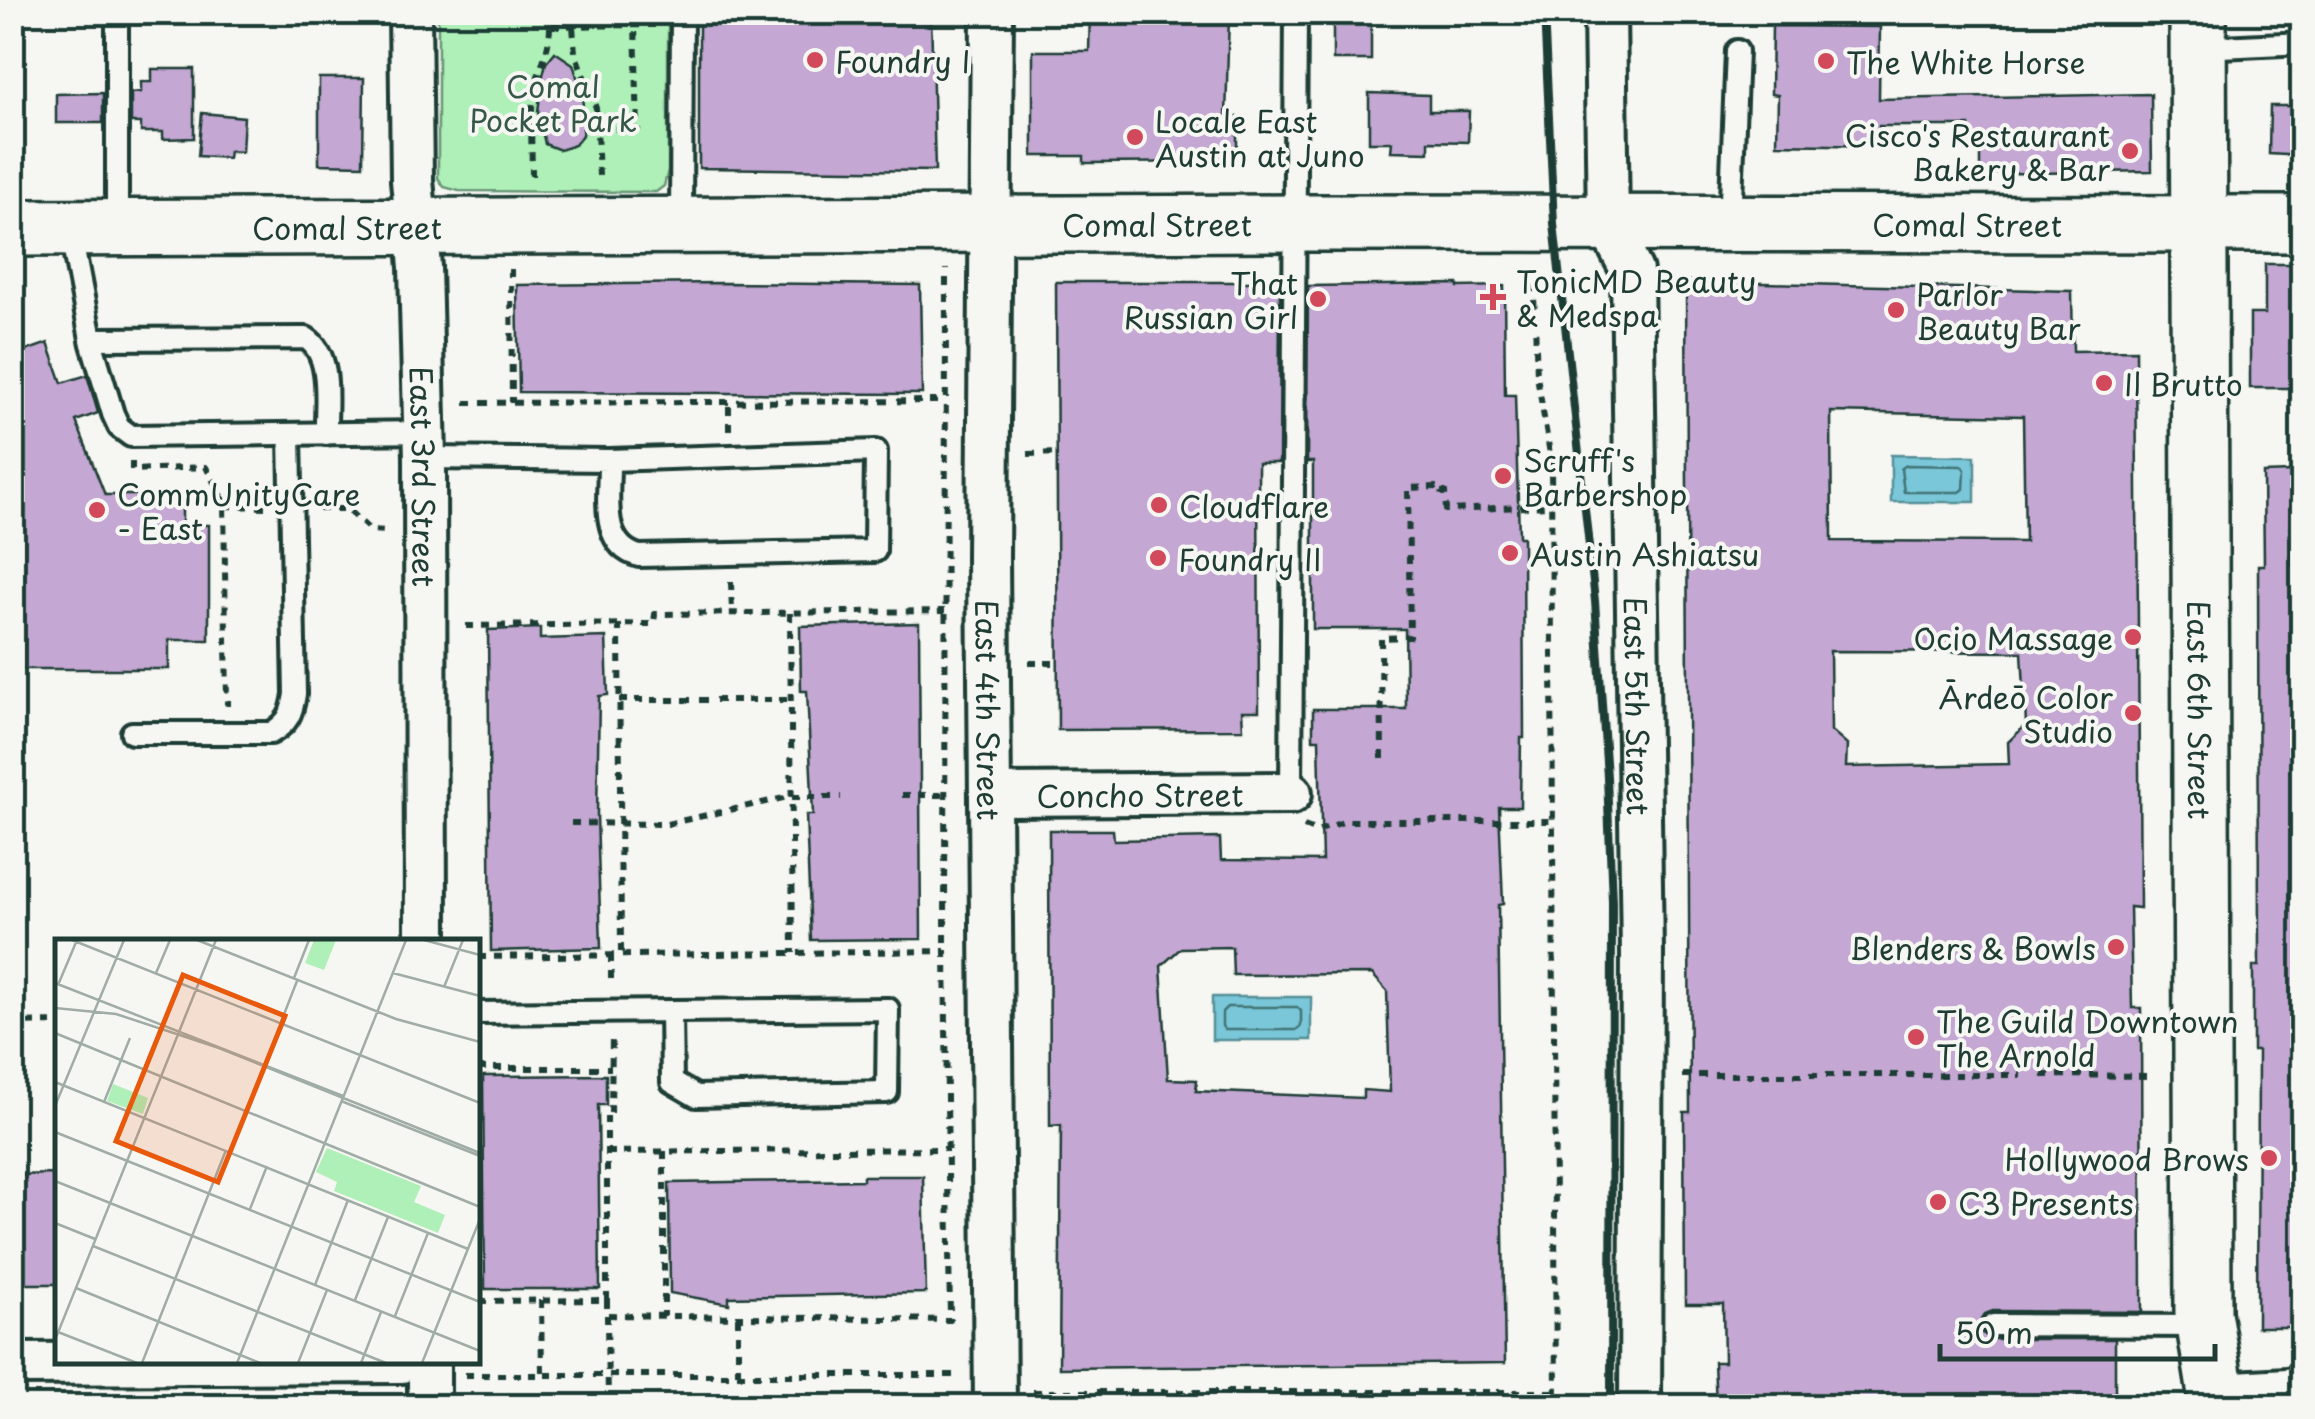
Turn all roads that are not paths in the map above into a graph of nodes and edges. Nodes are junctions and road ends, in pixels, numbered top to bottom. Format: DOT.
graph roads {
  1 [pos="117,12"];
  2 [pos="410,12"];
  3 [pos="992,12"];
  4 [pos="1296,12"];
  5 [pos="1605,12"];
  6 [pos="682,18"];
  7 [pos="2198,30"];
  8 [pos="2302,43"];
  9 [pos="1736,51"];
  10 [pos="1294,223"];
  11 [pos="990,224"];
  12 [pos="1730,224"];
  13 [pos="2199,224"];
  14 [pos="2302,224"];
  15 [pos="1608,225"];
  16 [pos="415,227"];
  17 [pos="680,227"];
  18 [pos="12,228"];
  19 [pos="93,228"];
  20 [pos="90,339"];
  21 [pos="326,434"];
  22 [pos="290,435"];
  23 [pos="424,445"];
  24 [pos="609,460"];
  25 [pos="132,733"];
  26 [pos="1291,793"];
  27 [pos="990,795"];
  28 [pos="426,939"];
  29 [pos="671,1013"];
  30 [pos="480,1014"];
  31 [pos="1994,1325"];
  32 [pos="2205,1326"];
  33 [pos="12,1364"];
  34 [pos="55,1364"];
  35 [pos="2302,1388"];
  36 [pos="995,1392"];
  37 [pos="2218,1400"];
  38 [pos="1640,1406"];
  1 -- 19 [label="lane"];
  2 -- 16 [label="street, East 3rd Street"];
  3 -- 11 [label="street, East 4th Street"];
  4 -- 10 [label="lane"];
  5 -- 15 [label="street, East 5th Street"];
  6 -- 17 [label="lane"];
  7 -- 8 [label="lane"];
  7 -- 13 [label="street, East 6th Street"];
  9 -- 12 [label="lane"];
  10 -- 11 [label="street, Comal Street"];
  10 -- 15 [label="street, Comal Street"];
  10 -- 26 [label="lane"];
  11 -- 17 [label="street, Comal Street"];
  11 -- 27 [label="street, East 4th Street"];
  12 -- 13 [label="street, Comal Street"];
  12 -- 15 [label="street, Comal Street"];
  13 -- 14 [label="street, Comal Street"];
  13 -- 32 [label="street, East 6th Street"];
  15 -- 38 [label="street, East 5th Street"];
  16 -- 17 [label="street, Comal Street"];
  16 -- 19 [label="street, Comal Street"];
  16 -- 23 [label="street, East 3rd Street"];
  18 -- 19 [label="street, Comal Street"];
  19 -- 20 [label="lane"];
  20 -- 21 [label="lane"];
  20 -- 22 [label="lane"];
  21 -- 22 [label="lane"];
  21 -- 23 [label="lane"];
  22 -- 25 [label="lane"];
  23 -- 24 [label="lane"];
  23 -- 28 [label="street, East 3rd Street"];
  24 -- 24 [label="lane"];
  26 -- 27 [label="street, Concho Street"];
  27 -- 36 [label="street, East 4th Street"];
  29 -- 29 [label="lane"];
  29 -- 30 [label="lane"];
  31 -- 32 [label="lane"];
  32 -- 37 [label="street, East 6th Street"];
  33 -- 34 [label="street"];
  35 -- 37 [label="street"];
}
